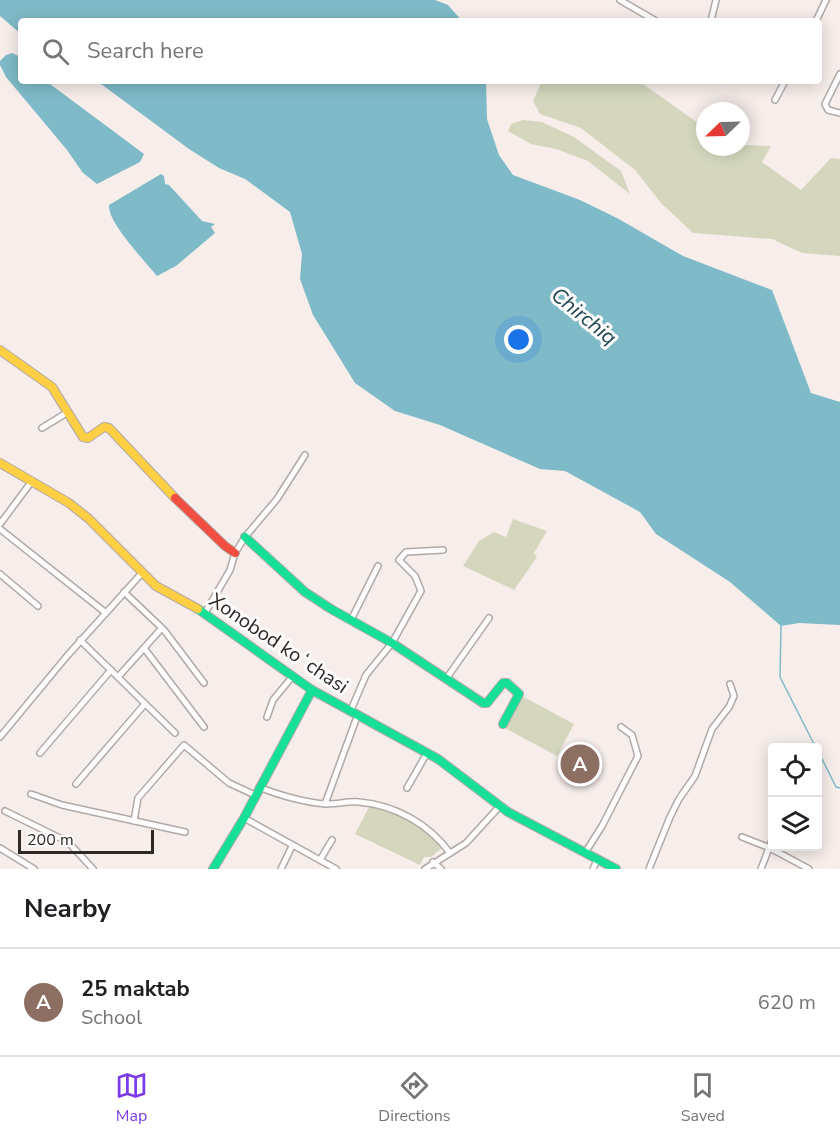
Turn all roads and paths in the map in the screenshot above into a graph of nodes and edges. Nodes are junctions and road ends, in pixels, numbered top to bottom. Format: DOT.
graph roads {
  1 [pos="620,0"];
  2 [pos="716,0"];
  3 [pos="826,0"];
  4 [pos="651,18"];
  5 [pos="712,18"];
  6 [pos="817,18"];
  7 [pos="840,74"];
  8 [pos="781,84"];
  9 [pos="775,100"];
  10 [pos="840,113"];
  11 [pos="0,350"];
  12 [pos="68,412"];
  13 [pos="42,428"];
  14 [pos="304,455"];
  15 [pos="0,462"];
  16 [pos="32,481"];
  17 [pos="0,524"];
  18 [pos="0,529"];
  19 [pos="245,537"];
  20 [pos="443,550"];
  21 [pos="235,553"];
  22 [pos="378,566"];
  23 [pos="142,573"];
  24 [pos="0,574"];
  25 [pos="124,592"];
  26 [pos="38,606"];
  27 [pos="106,613"];
  28 [pos="205,613"];
  29 [pos="489,618"];
  30 [pos="351,620"];
  31 [pos="161,629"];
  32 [pos="80,640"];
  33 [pos="392,643"];
  34 [pos="144,648"];
  35 [pos="111,670"];
  36 [pos="118,677"];
  37 [pos="292,677"];
  38 [pos="446,679"];
  39 [pos="204,683"];
  40 [pos="730,684"];
  41 [pos="312,690"];
  42 [pos="144,705"];
  43 [pos="354,712"];
  44 [pos="267,717"];
  45 [pos="503,724"];
  46 [pos="204,727"];
  47 [pos="621,727"];
  48 [pos="175,733"];
  49 [pos="0,737"];
  50 [pos="40,753"];
  51 [pos="427,753"];
  52 [pos="76,784"];
  53 [pos="259,787"];
  54 [pos="407,788"];
  55 [pos="31,794"];
  56 [pos="255,795"];
  57 [pos="325,804"];
  58 [pos="499,807"];
  59 [pos="5,811"];
  60 [pos="244,818"];
  61 [pos="134,821"];
  62 [pos="185,832"];
  63 [pos="742,837"];
  64 [pos="332,840"];
  65 [pos="292,846"];
  66 [pos="768,847"];
  67 [pos="0,848"];
  68 [pos="769,851"];
  69 [pos="776,851"];
  70 [pos="450,853"];
  71 [pos="585,853"];
  72 [pos="320,860"];
  73 [pos="597,860"];
  74 [pos="433,862"];
  75 [pos="34,869"];
  76 [pos="93,869"];
  77 [pos="213,869"];
  78 [pos="281,869"];
  79 [pos="336,869"];
  80 [pos="424,869"];
  81 [pos="441,869"];
  82 [pos="593,869"];
  83 [pos="616,869"];
  84 [pos="649,869"];
  85 [pos="761,869"];
  86 [pos="809,869"];
  1 -- 4 [label="street"];
  2 -- 5 [label="street"];
  3 -- 6 [label="street"];
  7 -- 10 [label="street"];
  8 -- 9 [label="street"];
  11 -- 12 [label="street"];
  12 -- 13 [label="street"];
  12 -- 21 [label="street"];
  14 -- 19 [label="street"];
  15 -- 16 [label="street, Xonobod koʻchasi"];
  16 -- 17 [label="street"];
  16 -- 23 [label="street, Xonobod koʻchasi"];
  18 -- 27 [label="street"];
  19 -- 21 [label="street"];
  19 -- 30 [label="street"];
  20 -- 33 [label="street"];
  21 -- 28 [label="street"];
  22 -- 30 [label="street"];
  23 -- 25 [label="street"];
  23 -- 28 [label="street, Xonobod koʻchasi"];
  24 -- 26 [label="street"];
  25 -- 27 [label="street"];
  25 -- 31 [label="street"];
  27 -- 32 [label="street"];
  28 -- 37 [label="street, Xonobod koʻchasi"];
  29 -- 38 [label="street"];
  30 -- 33 [label="street"];
  31 -- 34 [label="street"];
  31 -- 39 [label="street"];
  32 -- 35 [label="street"];
  32 -- 49 [label="street"];
  33 -- 38 [label="street"];
  33 -- 43 [label="street"];
  34 -- 36 [label="street"];
  34 -- 46 [label="street"];
  35 -- 36 [label="street"];
  35 -- 50 [label="street"];
  36 -- 42 [label="street"];
  37 -- 41 [label="street, Xonobod koʻchasi"];
  37 -- 44 [label="street"];
  38 -- 45 [label="street"];
  40 -- 84 [label="street"];
  41 -- 43 [label="street, Xonobod koʻchasi"];
  41 -- 53 [label="street"];
  42 -- 48 [label="street"];
  42 -- 52 [label="street"];
  43 -- 51 [label="street, Xonobod koʻchasi"];
  43 -- 57 [label="street"];
  47 -- 71 [label="street"];
  51 -- 54 [label="street"];
  51 -- 58 [label="street, Xonobod koʻchasi"];
  53 -- 56 [label="street"];
  53 -- 57 [label="street"];
  55 -- 61 [label="street"];
  56 -- 60 [label="street"];
  56 -- 61 [label="street"];
  57 -- 70 [label="street"];
  58 -- 70 [label="street"];
  58 -- 71 [label="street, Xonobod koʻchasi"];
  59 -- 76 [label="street"];
  60 -- 65 [label="street"];
  60 -- 77 [label="street"];
  61 -- 62 [label="street"];
  63 -- 66 [label="street"];
  64 -- 72 [label="street"];
  65 -- 72 [label="street"];
  65 -- 78 [label="street"];
  67 -- 75 [label="street"];
  68 -- 85 [label="street"];
  69 -- 86 [label="street"];
  70 -- 74 [label="street"];
  71 -- 73 [label="street, Xonobod koʻchasi"];
  72 -- 79 [label="street"];
  73 -- 82 [label="street"];
  73 -- 83 [label="street, Xonobod koʻchasi"];
  74 -- 80 [label="street"];
  74 -- 81 [label="street"];
}
